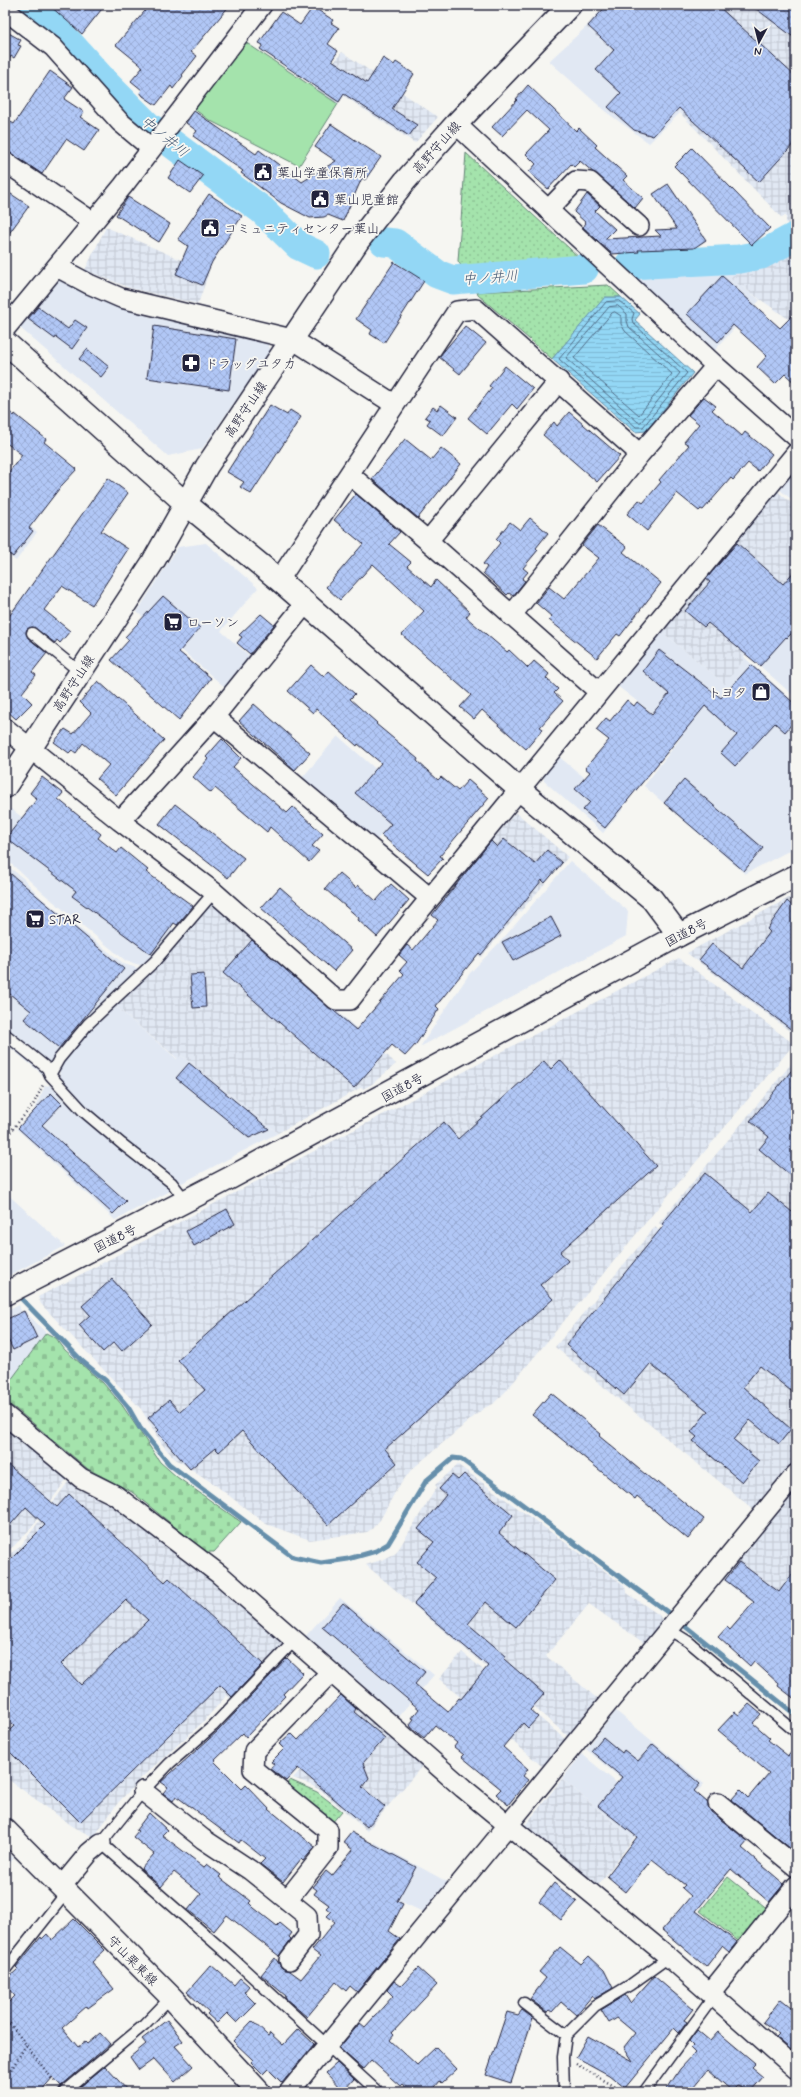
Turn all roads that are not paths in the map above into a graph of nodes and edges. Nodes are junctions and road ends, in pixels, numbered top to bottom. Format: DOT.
graph roads {
  1 [pos="262,5"];
  2 [pos="570,5"];
  3 [pos="8,9"];
  4 [pos="456,124"];
  5 [pos="159,140"];
  6 [pos="5,162"];
  7 [pos="548,210"];
  8 [pos="93,222"];
  9 [pos="639,226"];
  10 [pos="57,267"];
  11 [pos="5,329"];
  12 [pos="292,339"];
  13 [pos="5,342"];
  14 [pos="716,366"];
  15 [pos="559,381"];
  16 [pos="394,404"];
  17 [pos="796,437"];
  18 [pos="796,453"];
  19 [pos="640,454"];
  20 [pos="350,475"];
  21 [pos="185,502"];
  22 [pos="428,541"];
  23 [pos="279,580"];
  24 [pos="305,604"];
  25 [pos="511,616"];
  26 [pos="32,633"];
  27 [pos="80,672"];
  28 [pos="599,692"];
  29 [pos="214,717"];
  30 [pos="5,728"];
  31 [pos="29,749"];
  32 [pos="5,786"];
  33 [pos="520,790"];
  34 [pos="120,821"];
  35 [pos="796,876"];
  36 [pos="214,892"];
  37 [pos="430,898"];
  38 [pos="679,935"];
  39 [pos="5,1034"];
  40 [pos="50,1074"];
  41 [pos="186,1201"];
  42 [pos="14,1289"];
  43 [pos="5,1416"];
  44 [pos="796,1474"];
  45 [pos="673,1623"];
  46 [pos="295,1640"];
  47 [pos="330,1673"];
  48 [pos="796,1732"];
  49 [pos="143,1791"];
  50 [pos="718,1803"];
  51 [pos="508,1825"];
  52 [pos="5,1830"];
  53 [pos="101,1844"];
  54 [pos="796,1867"];
  55 [pos="796,1886"];
  56 [pos="64,1890"];
  57 [pos="287,1900"];
  58 [pos="669,1957"];
  59 [pos="289,1960"];
  60 [pos="5,1970"];
  61 [pos="713,1994"];
  62 [pos="171,1997"];
  63 [pos="524,2003"];
  64 [pos="566,2035"];
  65 [pos="328,2044"];
  66 [pos="796,2069"];
  67 [pos="64,2092"];
  68 [pos="259,2092"];
  69 [pos="289,2092"];
  70 [pos="378,2092"];
  71 [pos="564,2092"];
  72 [pos="644,2092"];
  1 -- 5 [label="street"];
  2 -- 4 [label="main road, 高野守山線"];
  3 -- 5 [label="street"];
  4 -- 7 [label="street"];
  4 -- 12 [label="main road, 高野守山線"];
  5 -- 8 [label="street"];
  6 -- 8 [label="street"];
  7 -- 9 [label="street"];
  7 -- 14 [label="street"];
  8 -- 10 [label="street"];
  10 -- 11 [label="street"];
  10 -- 12 [label="street"];
  12 -- 16 [label="street"];
  12 -- 21 [label="main road, 高野守山線"];
  13 -- 21 [label="main road"];
  14 -- 17 [label="street"];
  14 -- 19 [label="street"];
  15 -- 16 [label="street"];
  15 -- 19 [label="street"];
  15 -- 22 [label="street"];
  16 -- 20 [label="street"];
  18 -- 28 [label="street"];
  19 -- 25 [label="street"];
  20 -- 22 [label="street"];
  20 -- 23 [label="street"];
  21 -- 23 [label="main road"];
  21 -- 27 [label="main road, 高野守山線"];
  22 -- 25 [label="street"];
  23 -- 24 [label="main road"];
  24 -- 29 [label="street"];
  24 -- 33 [label="main road"];
  25 -- 28 [label="street"];
  26 -- 27 [label="lane"];
  27 -- 31 [label="main road, 高野守山線"];
  28 -- 33 [label="street"];
  29 -- 34 [label="street"];
  29 -- 37 [label="street"];
  30 -- 31 [label="street"];
  31 -- 32 [label="main road, 高野守山線"];
  31 -- 34 [label="street"];
  33 -- 37 [label="street"];
  33 -- 38 [label="main road"];
  34 -- 36 [label="street"];
  35 -- 38 [label="main road, 国道8号"];
  36 -- 37 [label="street"];
  36 -- 40 [label="lane"];
  38 -- 41 [label="main road, 国道8号"];
  39 -- 40 [label="lane"];
  40 -- 41 [label="lane"];
  41 -- 42 [label="main road, 国道8号"];
  43 -- 46 [label="street"];
  44 -- 45 [label="street"];
  45 -- 48 [label="lane"];
  45 -- 51 [label="street"];
  46 -- 47 [label="street"];
  46 -- 49 [label="lane"];
  47 -- 51 [label="street"];
  47 -- 57 [label="street"];
  49 -- 53 [label="lane"];
  49 -- 57 [label="street"];
  50 -- 54 [label="street"];
  51 -- 58 [label="street"];
  51 -- 65 [label="street"];
  52 -- 56 [label="main road, 守山栗東線"];
  53 -- 56 [label="street"];
  53 -- 65 [label="lane"];
  55 -- 61 [label="street"];
  56 -- 60 [label="lane"];
  56 -- 62 [label="main road, 守山栗東線"];
  57 -- 59 [label="street"];
  58 -- 61 [label="street"];
  58 -- 64 [label="lane"];
  61 -- 66 [label="street"];
  61 -- 72 [label="lane"];
  62 -- 67 [label="lane"];
  62 -- 68 [label="main road, 守山栗東線"];
  63 -- 64 [label="lane"];
  64 -- 71 [label="lane"];
  65 -- 69 [label="street"];
  65 -- 70 [label="lane"];
}
